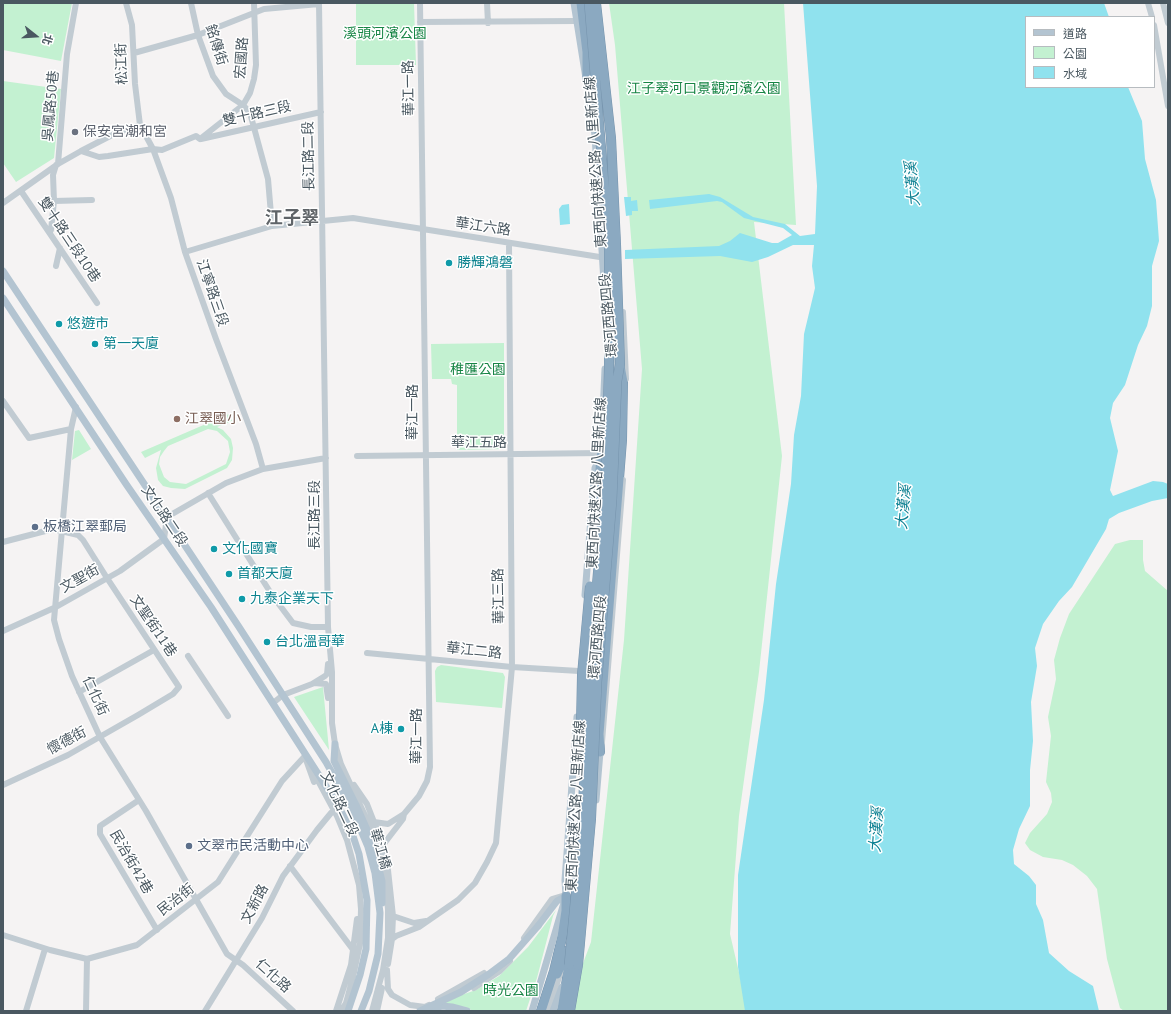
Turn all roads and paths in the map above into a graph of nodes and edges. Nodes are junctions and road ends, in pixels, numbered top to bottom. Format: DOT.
graph roads {
  1 [pos="76,3"];
  2 [pos="126,3"];
  3 [pos="191,3"];
  4 [pos="254,3"];
  5 [pos="319,3"];
  6 [pos="420,3"];
  7 [pos="488,3"];
  8 [pos="574,3"];
  9 [pos="581,3"];
  10 [pos="589,3"];
  11 [pos="597,3"];
  12 [pos="1148,3"];
  13 [pos="1163,3"];
  14 [pos="255,13"];
  15 [pos="1152,16"];
  16 [pos="576,21"];
  17 [pos="420,22"];
  18 [pos="488,23"];
  19 [pos="1168,23"];
  20 [pos="1155,31"];
  21 [pos="198,35"];
  22 [pos="134,53"];
  23 [pos="587,79"];
  24 [pos="600,82"];
  25 [pos="243,105"];
  26 [pos="1168,106"];
  27 [pos="321,112"];
  28 [pos="612,121"];
  29 [pos="140,125"];
  30 [pos="255,127"];
  31 [pos="595,135"];
  32 [pos="200,139"];
  33 [pos="153,149"];
  34 [pos="81,151"];
  35 [pos="57,165"];
  36 [pos="21,191"];
  37 [pos="92,200"];
  38 [pos="54,201"];
  39 [pos="3,203"];
  40 [pos="322,221"];
  41 [pos="272,226"];
  42 [pos="423,230"];
  43 [pos="50,232"];
  44 [pos="509,243"];
  45 [pos="60,248"];
  46 [pos="185,252"];
  47 [pos="616,257"];
  48 [pos="603,258"];
  49 [pos="56,266"];
  50 [pos="3,271"];
  51 [pos="323,285"];
  52 [pos="3,298"];
  53 [pos="97,302"];
  54 [pos="620,364"];
  55 [pos="3,401"];
  56 [pos="76,407"];
  57 [pos="71,429"];
  58 [pos="425,455"];
  59 [pos="509,455"];
  60 [pos="601,455"];
  61 [pos="358,456"];
  62 [pos="326,458"];
  63 [pos="263,469"];
  64 [pos="208,493"];
  65 [pos="167,517"];
  66 [pos="62,530"];
  67 [pos="164,539"];
  68 [pos="3,542"];
  69 [pos="107,578"];
  70 [pos="56,607"];
  71 [pos="328,627"];
  72 [pos="3,631"];
  73 [pos="154,650"];
  74 [pos="367,653"];
  75 [pos="188,656"];
  76 [pos="330,656"];
  77 [pos="429,658"];
  78 [pos="512,667"];
  79 [pos="579,671"];
  80 [pos="312,684"];
  81 [pos="179,688"];
  82 [pos="79,692"];
  83 [pos="580,693"];
  84 [pos="283,695"];
  85 [pos="273,703"];
  86 [pos="292,710"];
  87 [pos="332,714"];
  88 [pos="228,716"];
  89 [pos="100,737"];
  90 [pos="335,744"];
  91 [pos="600,752"];
  92 [pos="304,753"];
  93 [pos="347,774"];
  94 [pos="3,785"];
  95 [pos="139,800"];
  96 [pos="332,813"];
  97 [pos="404,814"];
  98 [pos="374,822"];
  99 [pos="383,845"];
  100 [pos="290,866"];
  101 [pos="579,872"];
  102 [pos="566,896"];
  103 [pos="579,896"];
  104 [pos="196,900"];
  105 [pos="380,913"];
  106 [pos="393,916"];
  107 [pos="428,921"];
  108 [pos="157,930"];
  109 [pos="3,935"];
  110 [pos="392,939"];
  111 [pos="45,949"];
  112 [pos="354,950"];
  113 [pos="567,951"];
  114 [pos="87,959"];
  115 [pos="235,961"];
  116 [pos="561,967"];
  117 [pos="387,970"];
  118 [pos="348,1006"];
  119 [pos="362,1010"];
  120 [pos="423,1010"];
  121 [pos="26,1011"];
  122 [pos="86,1011"];
  123 [pos="205,1011"];
  124 [pos="293,1011"];
  125 [pos="336,1011"];
  126 [pos="341,1011"];
  127 [pos="372,1011"];
  128 [pos="377,1011"];
  129 [pos="417,1011"];
  130 [pos="467,1011"];
  131 [pos="532,1011"];
  132 [pos="538,1011"];
  133 [pos="541,1011"];
  134 [pos="545,1011"];
  135 [pos="548,1011"];
  136 [pos="553,1011"];
  137 [pos="562,1011"];
  138 [pos="570,1011"];
  1 -- 35 [label="street, 吳鳳路50巷"];
  2 -- 22 [label="street, 松江街"];
  3 -- 21 [label="street, 銘傳街"];
  4 -- 14 [label="street, 宏國路"];
  5 -- 14 [label="street"];
  5 -- 27 [label="street, 長江路二段"];
  6 -- 17 [label="street, 華江一路"];
  7 -- 18 [label="street"];
  8 -- 16 [label="main road, 環河西路四段"];
  9 -- 23 [label="highway"];
  10 -- 24 [label="main road, 環河西路四段"];
  10 -- 101 [label="highway, 東西向快速公路 八里新店線, bridge"];
  11 -- 28 [label="street, 環河西路四段"];
  11 -- 54 [label="highway, 東西向快速公路 八里新店線, bridge"];
  12 -- 15 [label="street"];
  13 -- 19 [label="street"];
  14 -- 21 [label="street"];
  14 -- 25 [label="street, 宏國路"];
  16 -- 18 [label="street"];
  16 -- 23 [label="main road, 環河西路四段"];
  17 -- 18 [label="street"];
  17 -- 42 [label="street, 華江一路"];
  20 -- 26 [label="street"];
  21 -- 22 [label="street"];
  21 -- 25 [label="street, 銘傳街"];
  22 -- 29 [label="street, 松江街"];
  23 -- 31 [label="main road, 環河西路四段"];
  24 -- 28 [label="main road, 環河西路四段"];
  24 -- 31 [label="main road, 環河西路四段"];
  25 -- 30 [label="street"];
  25 -- 32 [label="street, 宏國路"];
  27 -- 30 [label="street, 雙十路三段"];
  27 -- 40 [label="street, 長江路二段"];
  28 -- 47 [label="main road, 環河西路四段"];
  29 -- 33 [label="street, 江寧路三段"];
  29 -- 34 [label="street"];
  30 -- 32 [label="street, 雙十路三段"];
  30 -- 41 [label="street"];
  31 -- 48 [label="main road, 環河西路四段"];
  32 -- 33 [label="street, 雙十路三段"];
  33 -- 34 [label="street"];
  33 -- 46 [label="street, 江寧路三段"];
  34 -- 35 [label="street"];
  35 -- 36 [label="street"];
  35 -- 38 [label="street, 吳鳳路50巷"];
  36 -- 39 [label="street"];
  36 -- 43 [label="street, 雙十路三段10巷"];
  37 -- 38 [label="street"];
  38 -- 43 [label="street, 吳鳳路50巷"];
  40 -- 41 [label="street, 華江六路"];
  40 -- 42 [label="street, 華江六路"];
  40 -- 51 [label="street, 長江路二段"];
  41 -- 46 [label="street, 華江六路"];
  42 -- 44 [label="street, 華江六路"];
  42 -- 58 [label="street, 華江一路"];
  43 -- 45 [label="street, 雙十路三段10巷"];
  44 -- 48 [label="street, 華江六路"];
  44 -- 59 [label="street, 華江三路"];
  45 -- 49 [label="street"];
  45 -- 53 [label="street, 雙十路三段10巷"];
  46 -- 63 [label="street, 江寧路三段"];
  47 -- 48 [label="street, 華江六路"];
  47 -- 91 [label="street, 環河西路四段"];
  47 -- 103 [label="main road, 環河西路四段"];
  48 -- 60 [label="main road, 環河西路四段"];
  50 -- 65 [label="main road, 文化路二段"];
  51 -- 62 [label="street, 長江路三段"];
  52 -- 56 [label="main road, 文化路二段"];
  54 -- 91 [label="highway"];
  54 -- 116 [label="highway, 東西向快速公路 八里新店線, bridge"];
  55 -- 57 [label="street"];
  56 -- 57 [label="street, 仁化街"];
  56 -- 67 [label="main road, 文化路二段"];
  57 -- 66 [label="street, 仁化街"];
  58 -- 59 [label="street, 華江五路"];
  58 -- 61 [label="street, 華江五路"];
  58 -- 77 [label="street, 華江一路"];
  59 -- 60 [label="street, 華江五路"];
  59 -- 78 [label="street, 華江三路"];
  60 -- 79 [label="main road, 環河西路四段"];
  60 -- 83 [label="main road, 環河西路四段"];
  60 -- 101 [label="highway, bridge"];
  62 -- 63 [label="street"];
  62 -- 71 [label="street, 長江路三段"];
  63 -- 64 [label="street"];
  64 -- 65 [label="street"];
  64 -- 71 [label="street"];
  65 -- 67 [label="street"];
  65 -- 84 [label="main road, 文化路二段"];
  66 -- 68 [label="street"];
  66 -- 69 [label="street, 文聖街11巷"];
  66 -- 70 [label="street, 仁化街"];
  67 -- 69 [label="street, 文聖街"];
  67 -- 85 [label="main road, 文化路二段"];
  69 -- 70 [label="street, 文聖街"];
  69 -- 73 [label="street, 文聖街11巷"];
  70 -- 72 [label="street, 文聖街"];
  70 -- 82 [label="street, 仁化街"];
  71 -- 76 [label="street, 長江路三段"];
  73 -- 81 [label="street, 文聖街11巷"];
  73 -- 82 [label="street"];
  74 -- 77 [label="street, 華江二路"];
  75 -- 88 [label="street"];
  76 -- 80 [label="street"];
  76 -- 87 [label="street, 長江路三段"];
  77 -- 78 [label="street, 華江二路"];
  77 -- 97 [label="street, 華江一路"];
  78 -- 79 [label="street, 華江二路"];
  78 -- 107 [label="street, 華江三路"];
  79 -- 83 [label="main road, 環河西路四段"];
  80 -- 84 [label="street"];
  80 -- 87 [label="street"];
  81 -- 89 [label="street, 懷德街"];
  82 -- 89 [label="street, 仁化街"];
  83 -- 102 [label="main road, 環河西路四段"];
  84 -- 85 [label="street"];
  84 -- 86 [label="main road, 文化路二段"];
  85 -- 92 [label="main road, 文化路二段"];
  86 -- 105 [label="main road, 華江橋"];
  87 -- 90 [label="street, 長江路三段"];
  89 -- 94 [label="street, 懷德街"];
  89 -- 95 [label="street, 仁化街"];
  90 -- 93 [label="street, 長江路三段"];
  90 -- 105 [label="main road"];
  91 -- 103 [label="main road, 環河西路四段"];
  92 -- 96 [label="street, 文化路二段"];
  92 -- 104 [label="street, 民治街"];
  92 -- 118 [label="main road, 文化路二段"];
  93 -- 98 [label="street, 文化路二段"];
  93 -- 127 [label="street"];
  95 -- 104 [label="street, 仁化街"];
  95 -- 108 [label="street, 民治街42巷"];
  96 -- 100 [label="street, 文新路"];
  96 -- 112 [label="street, 文化路二段"];
  97 -- 98 [label="street, 華江一路"];
  97 -- 99 [label="street, 華江一路"];
  98 -- 99 [label="street, 文化路二段"];
  99 -- 106 [label="street, 文化路二段"];
  100 -- 112 [label="street"];
  100 -- 115 [label="street, 文新路"];
  101 -- 116 [label="highway, 東西向快速公路 八里新店線, bridge"];
  102 -- 103 [label="main road"];
  102 -- 116 [label="highway"];
  102 -- 120 [label="main road, bridge"];
  102 -- 120 [label="street"];
  102 -- 131 [label="main road, 環河西路四段"];
  103 -- 113 [label="main road, 環河西路四段"];
  104 -- 108 [label="street, 民治街"];
  104 -- 115 [label="street, 仁化街"];
  105 -- 119 [label="main road, 華江橋"];
  106 -- 107 [label="street"];
  106 -- 110 [label="street, 文化路二段"];
  107 -- 110 [label="street, 華江三路"];
  108 -- 114 [label="street, 民治街"];
  109 -- 111 [label="street, 民治街"];
  110 -- 117 [label="street, 文化路二段"];
  111 -- 114 [label="street, 民治街"];
  111 -- 121 [label="street"];
  112 -- 125 [label="street, 文化路二段"];
  113 -- 116 [label="highway"];
  113 -- 136 [label="main road, 環河西路四段"];
  114 -- 122 [label="street"];
  115 -- 123 [label="street, 文新路"];
  115 -- 124 [label="street, 仁化路"];
  116 -- 132 [label="street"];
  116 -- 133 [label="highway"];
  116 -- 134 [label="highway"];
  116 -- 135 [label="street"];
  116 -- 137 [label="highway"];
  116 -- 138 [label="highway"];
  117 -- 120 [label="street"];
  117 -- 128 [label="street, 文化路二段"];
  118 -- 126 [label="street"];
  120 -- 129 [label="street"];
  120 -- 130 [label="main road"];
}
